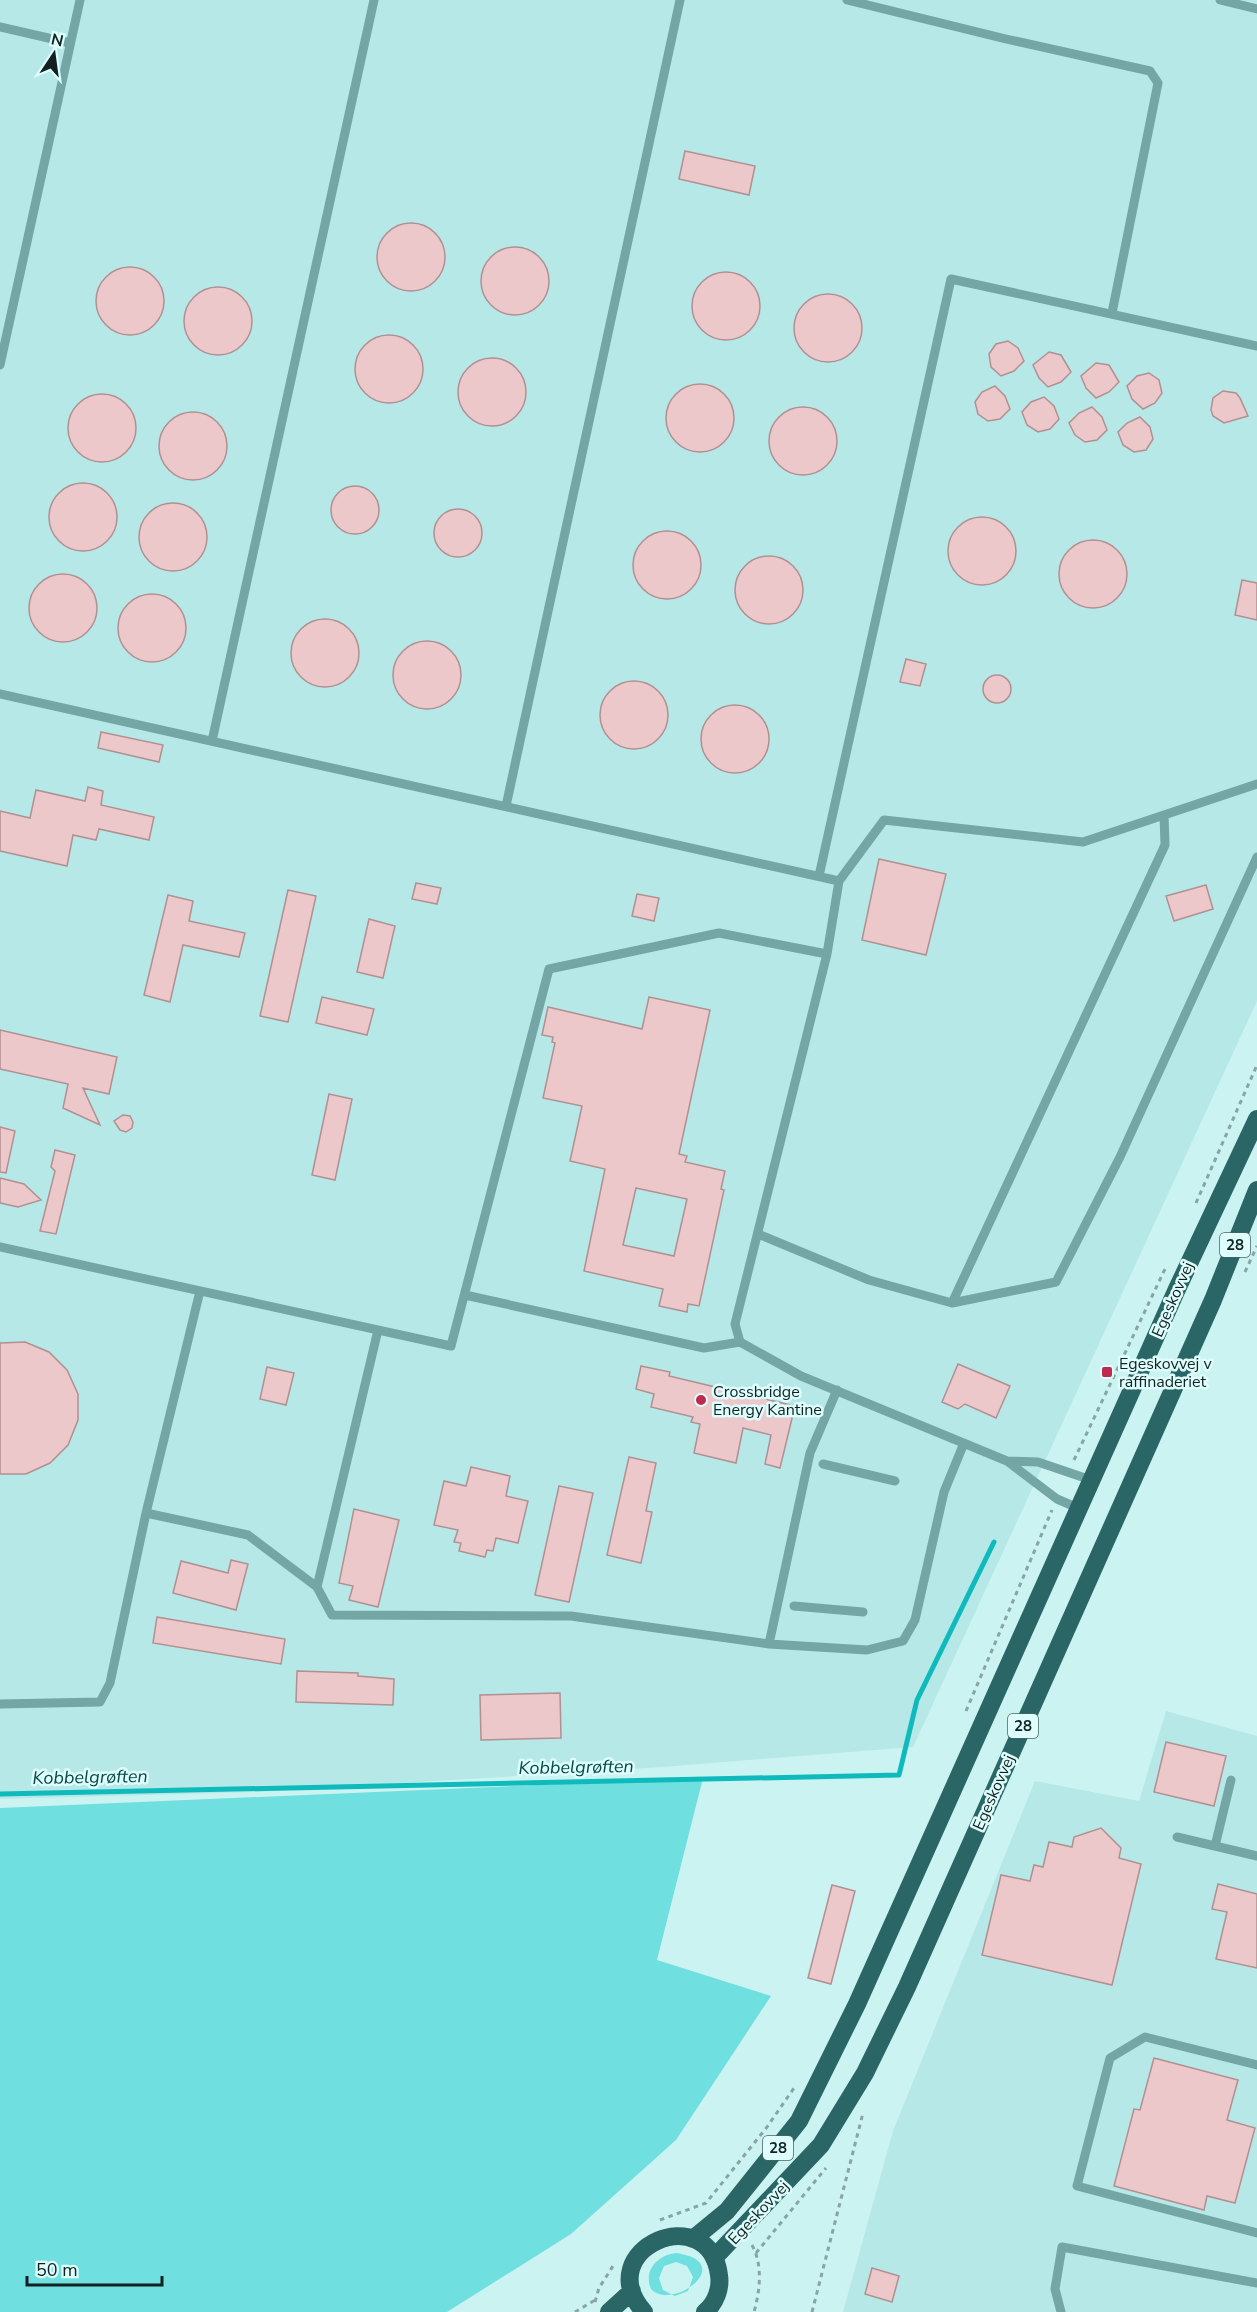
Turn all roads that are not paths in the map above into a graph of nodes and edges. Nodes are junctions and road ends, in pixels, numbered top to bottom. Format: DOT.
graph roads {
  1 [pos="80,0"];
  2 [pos="374,0"];
  3 [pos="680,0"];
  4 [pos="847,0"];
  5 [pos="1220,0"];
  6 [pos="1257,9"];
  7 [pos="0,27"];
  8 [pos="70,43"];
  9 [pos="1112,313"];
  10 [pos="1257,346"];
  11 [pos="0,365"];
  12 [pos="0,694"];
  13 [pos="212,741"];
  14 [pos="1257,784"];
  15 [pos="506,806"];
  16 [pos="1164,815"];
  17 [pos="1257,857"];
  18 [pos="819,876"];
  19 [pos="839,881"];
  20 [pos="827,954"];
  21 [pos="1257,1119"];
  22 [pos="1257,1190"];
  23 [pos="758,1234"];
  24 [pos="0,1247"];
  25 [pos="200,1291"];
  26 [pos="465,1295"];
  27 [pos="952,1303"];
  28 [pos="378,1330"];
  29 [pos="740,1342"];
  30 [pos="837,1390"];
  31 [pos="964,1443"];
  32 [pos="1007,1461"];
  33 [pos="823,1464"];
  34 [pos="1091,1480"];
  35 [pos="895,1481"];
  36 [pos="1078,1508"];
  37 [pos="146,1513"];
  38 [pos="317,1587"];
  39 [pos="794,1606"];
  40 [pos="863,1612"];
  41 [pos="769,1644"];
  42 [pos="0,1704"];
  43 [pos="1231,1780"];
  44 [pos="1177,1837"];
  45 [pos="1215,1846"];
  46 [pos="1257,1856"];
  47 [pos="1257,2065"];
  48 [pos="1257,2234"];
  49 [pos="693,2239"];
  50 [pos="714,2258"];
  51 [pos="1257,2283"];
  52 [pos="632,2291"];
  53 [pos="609,2312"];
  54 [pos="644,2312"];
  55 [pos="705,2312"];
  56 [pos="1061,2312"];
  1 -- 8 [label="lane"];
  2 -- 13 [label="lane"];
  3 -- 15 [label="lane"];
  4 -- 9 [label="lane"];
  5 -- 6 [label="lane"];
  7 -- 8 [label="lane"];
  8 -- 11 [label="lane"];
  9 -- 10 [label="lane"];
  9 -- 18 [label="lane"];
  12 -- 13 [label="lane"];
  13 -- 15 [label="lane"];
  14 -- 16 [label="lane"];
  15 -- 18 [label="lane"];
  16 -- 19 [label="lane"];
  16 -- 27 [label="lane"];
  17 -- 27 [label="lane"];
  18 -- 19 [label="lane"];
  19 -- 20 [label="lane"];
  20 -- 23 [label="lane"];
  20 -- 26 [label="lane"];
  21 -- 34 [label="main road, Egeskovvej / 28"];
  22 -- 50 [label="main road, Egeskovvej / 28"];
  23 -- 27 [label="lane"];
  23 -- 29 [label="lane"];
  24 -- 25 [label="lane"];
  25 -- 28 [label="lane"];
  25 -- 37 [label="lane"];
  26 -- 28 [label="lane"];
  26 -- 29 [label="lane"];
  28 -- 38 [label="lane"];
  29 -- 30 [label="lane"];
  30 -- 31 [label="lane"];
  30 -- 41 [label="lane"];
  31 -- 32 [label="lane"];
  31 -- 41 [label="lane"];
  32 -- 34 [label="lane"];
  32 -- 36 [label="lane"];
  33 -- 35 [label="lane"];
  34 -- 36 [label="main road, Egeskovvej / 28"];
  36 -- 49 [label="main road, Egeskovvej / 28"];
  37 -- 38 [label="lane"];
  37 -- 42 [label="lane"];
  38 -- 41 [label="lane"];
  39 -- 40 [label="lane"];
  43 -- 45 [label="lane"];
  44 -- 45 [label="lane"];
  45 -- 46 [label="lane"];
  47 -- 48 [label="lane"];
  49 -- 50 [label="main road"];
  49 -- 52 [label="main road"];
  50 -- 55 [label="main road"];
  51 -- 56 [label="lane"];
  52 -- 53 [label="main road"];
  52 -- 54 [label="main road"];
}
